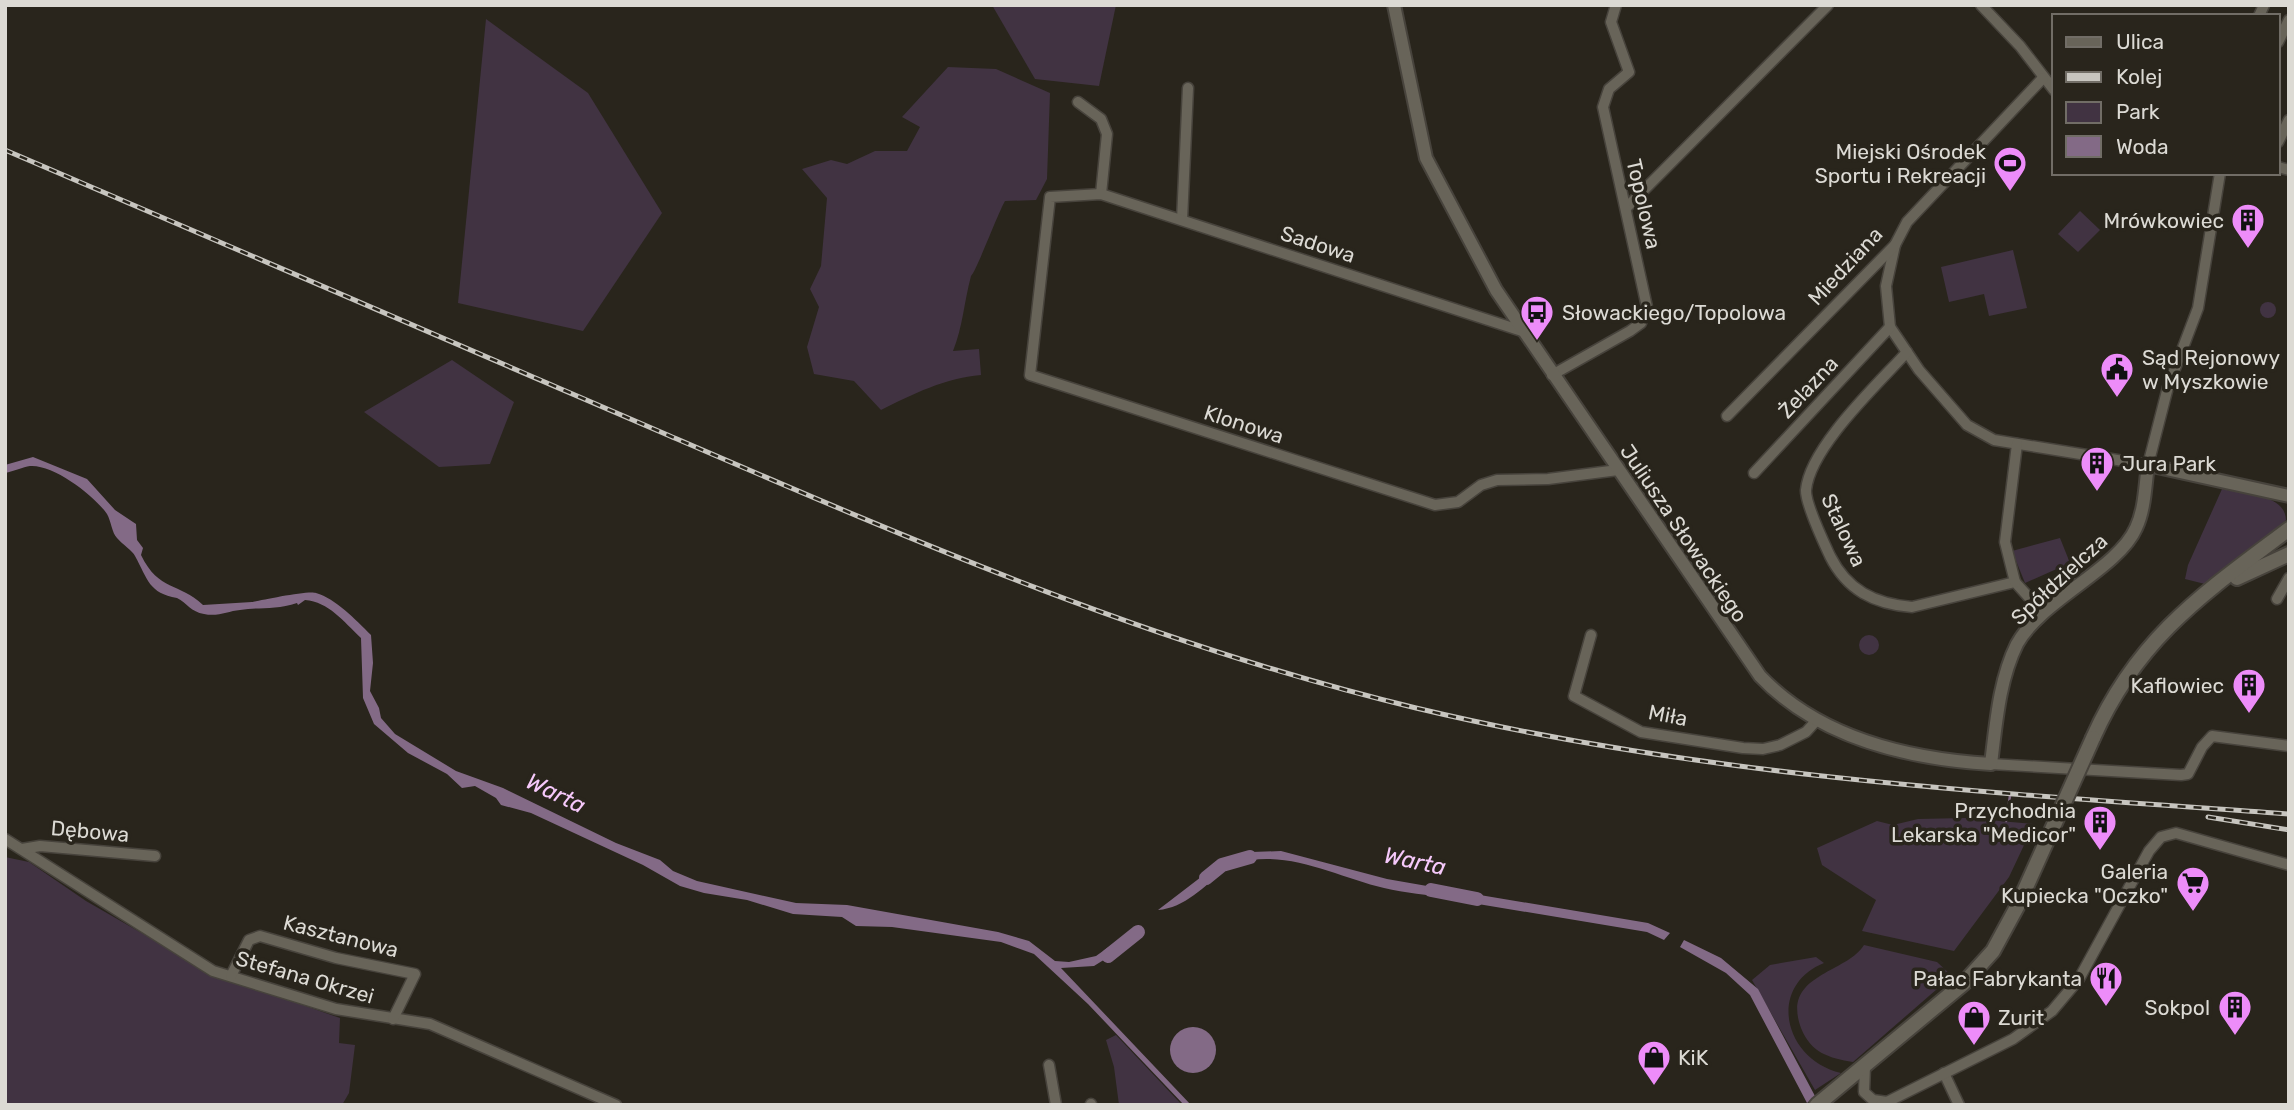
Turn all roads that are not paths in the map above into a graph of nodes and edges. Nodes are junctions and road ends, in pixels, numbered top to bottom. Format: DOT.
graph roads {
  1 [pos="1394,5"];
  2 [pos="1616,5"];
  3 [pos="1828,5"];
  4 [pos="1981,5"];
  5 [pos="2289,20"];
  6 [pos="2280,37"];
  7 [pos="2043,78"];
  8 [pos="1188,88"];
  9 [pos="2052,88"];
  10 [pos="1078,102"];
  11 [pos="2289,120"];
  12 [pos="2280,138"];
  13 [pos="2220,175"];
  14 [pos="1101,194"];
  15 [pos="1051,198"];
  16 [pos="1626,208"];
  17 [pos="1182,220"];
  18 [pos="1895,245"];
  19 [pos="1890,327"];
  20 [pos="1522,331"];
  21 [pos="1907,352"];
  22 [pos="1552,375"];
  23 [pos="1727,416"];
  24 [pos="2018,444"];
  25 [pos="2148,465"];
  26 [pos="1618,470"];
  27 [pos="1754,474"];
  28 [pos="2275,494"];
  29 [pos="2289,496"];
  30 [pos="2289,506"];
  31 [pos="2288,529"];
  32 [pos="2289,551"];
  33 [pos="2289,578"];
  34 [pos="2015,582"];
  35 [pos="2277,599"];
  36 [pos="2193,604"];
  37 [pos="2043,613"];
  38 [pos="1591,635"];
  39 [pos="1816,721"];
  40 [pos="2289,746"];
  41 [pos="1991,764"];
  42 [pos="5,839"];
  43 [pos="22,849"];
  44 [pos="155,856"];
  45 [pos="2289,865"];
  46 [pos="231,976"];
  47 [pos="393,1019"];
  48 [pos="1049,1065"];
  49 [pos="1865,1066"];
  50 [pos="1944,1073"];
  51 [pos="1902,1094"];
  52 [pos="1822,1101"];
  53 [pos="1884,1103"];
  54 [pos="615,1105"];
  55 [pos="1056,1105"];
  56 [pos="1907,1105"];
  57 [pos="1959,1105"];
  1 -- 20 [label="street, Juliusza Słowackiego"];
  2 -- 16 [label="street, Topolowa"];
  3 -- 16 [label="street"];
  4 -- 7 [label="street"];
  5 -- 6 [label="street"];
  7 -- 9 [label="street"];
  7 -- 18 [label="street, Miedziana"];
  8 -- 17 [label="street"];
  10 -- 14 [label="street"];
  11 -- 12 [label="street"];
  13 -- 25 [label="street"];
  14 -- 15 [label="street, Sadowa"];
  14 -- 17 [label="street, Sadowa"];
  15 -- 26 [label="street, Klonowa"];
  16 -- 22 [label="street, Topolowa"];
  17 -- 20 [label="street, Sadowa"];
  18 -- 19 [label="street"];
  18 -- 23 [label="street, Miedziana"];
  19 -- 21 [label="street"];
  19 -- 27 [label="street, Żelazna"];
  20 -- 22 [label="street, Juliusza Słowackiego"];
  21 -- 24 [label="street"];
  21 -- 34 [label="street, Stalowa"];
  22 -- 26 [label="street, Juliusza Słowackiego"];
  24 -- 25 [label="street"];
  24 -- 34 [label="street"];
  25 -- 28 [label="street"];
  25 -- 37 [label="street, Spółdzielcza"];
  26 -- 39 [label="street, Juliusza Słowackiego"];
  28 -- 29 [label="street"];
  28 -- 30 [label="street"];
  31 -- 32 [label="street"];
  31 -- 36 [label="main road"];
  32 -- 36 [label="main road"];
  33 -- 35 [label="street"];
  34 -- 37 [label="street"];
  36 -- 49 [label="main road, bridge"];
  37 -- 41 [label="street, Spółdzielcza"];
  38 -- 39 [label="street, Miła"];
  39 -- 41 [label="street, Juliusza Słowackiego"];
  40 -- 41 [label="street, Juliusza Słowackiego"];
  42 -- 43 [label="street, Stefana Okrzei"];
  43 -- 44 [label="street, Dębowa"];
  43 -- 46 [label="street, Stefana Okrzei"];
  45 -- 50 [label="street"];
  46 -- 47 [label="street, Stefana Okrzei"];
  46 -- 47 [label="street, Kasztanowa"];
  47 -- 54 [label="street, Stefana Okrzei"];
  48 -- 55 [label="street"];
  49 -- 52 [label="main road"];
  49 -- 53 [label="street"];
  50 -- 51 [label="street"];
  50 -- 57 [label="street"];
  51 -- 53 [label="street"];
  51 -- 56 [label="street"];
}
